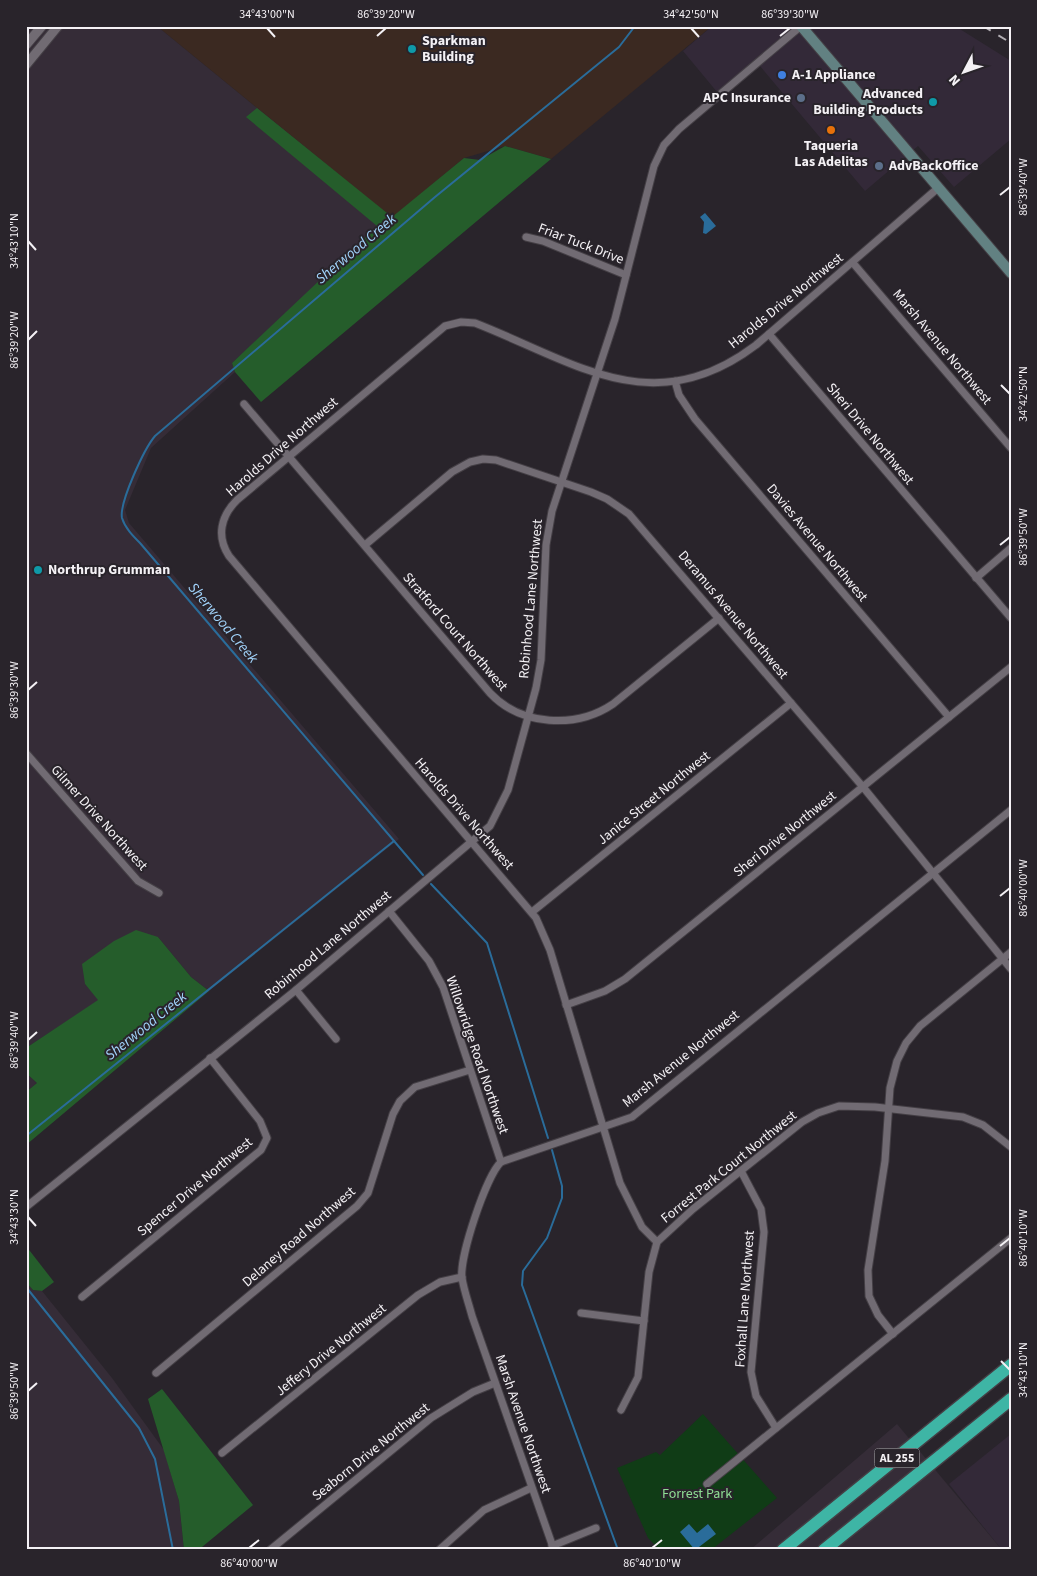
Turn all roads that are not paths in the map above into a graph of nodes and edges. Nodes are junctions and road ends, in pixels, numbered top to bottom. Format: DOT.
graph roads {
  1 [pos="42,26"];
  2 [pos="58,26"];
  3 [pos="801,26"];
  4 [pos="26,45"];
  5 [pos="26,65"];
  6 [pos="938,188"];
  7 [pos="526,237"];
  8 [pos="853,262"];
  9 [pos="1011,273"];
  10 [pos="626,275"];
  11 [pos="769,334"];
  12 [pos="598,375"];
  13 [pos="674,380"];
  14 [pos="244,404"];
  15 [pos="1011,448"];
  16 [pos="289,457"];
  17 [pos="562,482"];
  18 [pos="365,545"];
  19 [pos="1011,548"];
  20 [pos="976,578"];
  21 [pos="719,618"];
  22 [pos="1011,618"];
  23 [pos="1011,667"];
  24 [pos="791,703"];
  25 [pos="528,716"];
  26 [pos="949,717"];
  27 [pos="26,753"];
  28 [pos="862,787"];
  29 [pos="1011,810"];
  30 [pos="473,843"];
  31 [pos="932,873"];
  32 [pos="158,893"];
  33 [pos="389,911"];
  34 [pos="532,912"];
  35 [pos="1011,952"];
  36 [pos="1002,959"];
  37 [pos="1011,969"];
  38 [pos="296,990"];
  39 [pos="566,1005"];
  40 [pos="336,1039"];
  41 [pos="210,1058"];
  42 [pos="470,1070"];
  43 [pos="889,1109"];
  44 [pos="605,1126"];
  45 [pos="1011,1147"];
  46 [pos="501,1162"];
  47 [pos="741,1171"];
  48 [pos="26,1207"];
  49 [pos="1011,1238"];
  50 [pos="657,1242"];
  51 [pos="462,1277"];
  52 [pos="82,1297"];
  53 [pos="581,1313"];
  54 [pos="644,1321"];
  55 [pos="893,1334"];
  56 [pos="1011,1365"];
  57 [pos="156,1373"];
  58 [pos="495,1383"];
  59 [pos="1011,1399"];
  60 [pos="621,1410"];
  61 [pos="776,1428"];
  62 [pos="222,1453"];
  63 [pos="707,1484"];
  64 [pos="532,1488"];
  65 [pos="596,1528"];
  66 [pos="553,1548"];
  67 [pos="270,1550"];
  68 [pos="439,1550"];
  69 [pos="783,1550"];
  70 [pos="824,1550"];
  1 -- 4 [label="street"];
  2 -- 5 [label="street"];
  3 -- 6 [label="main road"];
  3 -- 10 [label="street, Robinhood Lane Northwest"];
  6 -- 8 [label="street, Harolds Drive Northwest"];
  6 -- 9 [label="main road"];
  7 -- 10 [label="street, Friar Tuck Drive"];
  8 -- 11 [label="street, Harolds Drive Northwest"];
  8 -- 15 [label="street, Marsh Avenue Northwest"];
  10 -- 12 [label="street, Robinhood Lane Northwest"];
  11 -- 13 [label="street, Harolds Drive Northwest"];
  11 -- 20 [label="street, Sheri Drive Northwest"];
  12 -- 13 [label="street, Harolds Drive Northwest"];
  12 -- 16 [label="street, Harolds Drive Northwest"];
  12 -- 17 [label="street, Robinhood Lane Northwest"];
  13 -- 26 [label="street, Davies Avenue Northwest"];
  14 -- 16 [label="street, Stratford Court Northwest"];
  16 -- 18 [label="street, Stratford Court Northwest"];
  16 -- 30 [label="street, Harolds Drive Northwest"];
  17 -- 18 [label="street, Deramus Avenue Northwest"];
  17 -- 21 [label="street, Deramus Avenue Northwest"];
  17 -- 25 [label="street, Robinhood Lane Northwest"];
  18 -- 25 [label="street, Stratford Court Northwest"];
  19 -- 20 [label="street"];
  20 -- 22 [label="street, Sheri Drive Northwest"];
  21 -- 24 [label="street, Deramus Avenue Northwest"];
  21 -- 25 [label="street, Stratford Court Northwest"];
  23 -- 26 [label="street, Sheri Drive Northwest"];
  24 -- 28 [label="street, Deramus Avenue Northwest"];
  24 -- 34 [label="street, Janice Street Northwest"];
  25 -- 30 [label="street, Robinhood Lane Northwest"];
  26 -- 28 [label="street, Sheri Drive Northwest"];
  27 -- 32 [label="street, Gilmer Drive Northwest"];
  28 -- 31 [label="street, Deramus Avenue Northwest"];
  28 -- 39 [label="street, Sheri Drive Northwest"];
  29 -- 31 [label="street, Marsh Avenue Northwest"];
  30 -- 33 [label="street, Robinhood Lane Northwest"];
  30 -- 34 [label="street, Harolds Drive Northwest"];
  31 -- 36 [label="street, Deramus Avenue Northwest"];
  31 -- 44 [label="street, Marsh Avenue Northwest"];
  33 -- 38 [label="street, Robinhood Lane Northwest"];
  33 -- 42 [label="street, Willowridge Road Northwest"];
  34 -- 39 [label="street, Harolds Drive Northwest"];
  35 -- 36 [label="street"];
  36 -- 37 [label="street, Deramus Avenue Northwest"];
  36 -- 43 [label="street"];
  38 -- 40 [label="street"];
  38 -- 41 [label="street, Robinhood Lane Northwest"];
  39 -- 44 [label="street, Harolds Drive Northwest"];
  41 -- 48 [label="street, Robinhood Lane Northwest"];
  41 -- 52 [label="street, Spencer Drive Northwest"];
  42 -- 46 [label="street, Willowridge Road Northwest"];
  42 -- 57 [label="street, Delaney Road Northwest"];
  43 -- 45 [label="street, Forrest Park Court Northwest"];
  43 -- 47 [label="street, Forrest Park Court Northwest"];
  43 -- 55 [label="street"];
  44 -- 46 [label="street, Marsh Avenue Northwest"];
  44 -- 50 [label="street, Harolds Drive Northwest"];
  46 -- 51 [label="street"];
  47 -- 50 [label="street, Forrest Park Court Northwest"];
  47 -- 61 [label="street, Foxhall Lane Northwest"];
  49 -- 55 [label="street"];
  50 -- 54 [label="street, Forrest Park Court Northwest"];
  51 -- 58 [label="street, Marsh Avenue Northwest"];
  51 -- 62 [label="street, Jeffery Drive Northwest"];
  53 -- 54 [label="street"];
  54 -- 60 [label="street, Forrest Park Court Northwest"];
  55 -- 61 [label="street"];
  56 -- 69 [label="highway, AL 255"];
  58 -- 64 [label="street, Marsh Avenue Northwest"];
  58 -- 67 [label="street, Seaborn Drive Northwest"];
  59 -- 70 [label="highway, AL 255"];
  61 -- 63 [label="street"];
  64 -- 66 [label="street, Marsh Avenue Northwest"];
  64 -- 68 [label="street"];
  65 -- 66 [label="street"];
}
